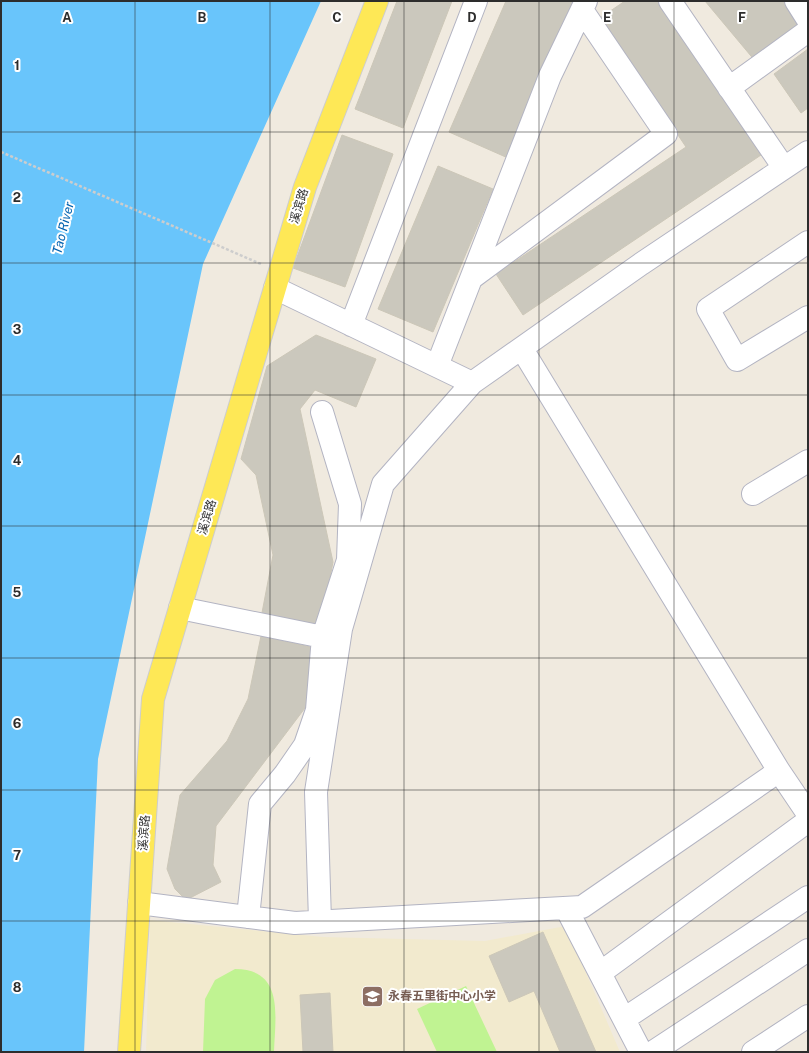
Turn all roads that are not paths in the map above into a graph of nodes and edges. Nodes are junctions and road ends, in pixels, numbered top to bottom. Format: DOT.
graph roads {
  1 [pos="377,1"];
  2 [pos="476,1"];
  3 [pos="670,1"];
  4 [pos="796,1"];
  5 [pos="584,6"];
  6 [pos="808,20"];
  7 [pos="808,31"];
  8 [pos="729,88"];
  9 [pos="808,152"];
  10 [pos="784,168"];
  11 [pos="808,242"];
  12 [pos="473,277"];
  13 [pos="277,280"];
  14 [pos="808,317"];
  15 [pos="351,325"];
  16 [pos="522,349"];
  17 [pos="437,366"];
  18 [pos="472,383"];
  19 [pos="322,412"];
  20 [pos="808,461"];
  21 [pos="753,494"];
  22 [pos="180,608"];
  23 [pos="323,637"];
  24 [pos="779,770"];
  25 [pos="808,814"];
  26 [pos="808,821"];
  27 [pos="808,897"];
  28 [pos="139,903"];
  29 [pos="566,908"];
  30 [pos="248,917"];
  31 [pos="320,921"];
  32 [pos="808,950"];
  33 [pos="600,973"];
  34 [pos="808,1016"];
  35 [pos="624,1019"];
  36 [pos="129,1052"];
  37 [pos="641,1052"];
  38 [pos="653,1052"];
  39 [pos="753,1052"];
  1 -- 13 [label="main road, 溪滨路"];
  2 -- 15 [label="street"];
  3 -- 8 [label="street"];
  4 -- 6 [label="street"];
  5 -- 12 [label="street"];
  5 -- 12 [label="street"];
  7 -- 8 [label="street"];
  8 -- 10 [label="street"];
  9 -- 10 [label="street"];
  10 -- 16 [label="street"];
  11 -- 14 [label="street"];
  12 -- 17 [label="street"];
  13 -- 15 [label="street"];
  13 -- 22 [label="main road, 溪滨路"];
  15 -- 17 [label="street"];
  16 -- 18 [label="street"];
  16 -- 24 [label="street"];
  17 -- 18 [label="street"];
  18 -- 31 [label="street"];
  19 -- 23 [label="street"];
  20 -- 21 [label="street"];
  22 -- 23 [label="street"];
  22 -- 28 [label="main road, 溪滨路"];
  23 -- 30 [label="street"];
  24 -- 25 [label="street"];
  24 -- 29 [label="street"];
  26 -- 33 [label="street"];
  27 -- 35 [label="street"];
  28 -- 30 [label="street"];
  28 -- 36 [label="main road, 溪滨路"];
  29 -- 31 [label="street"];
  29 -- 33 [label="street"];
  30 -- 31 [label="street"];
  32 -- 38 [label="street"];
  33 -- 35 [label="street"];
  34 -- 39 [label="street"];
  35 -- 37 [label="street"];
}
